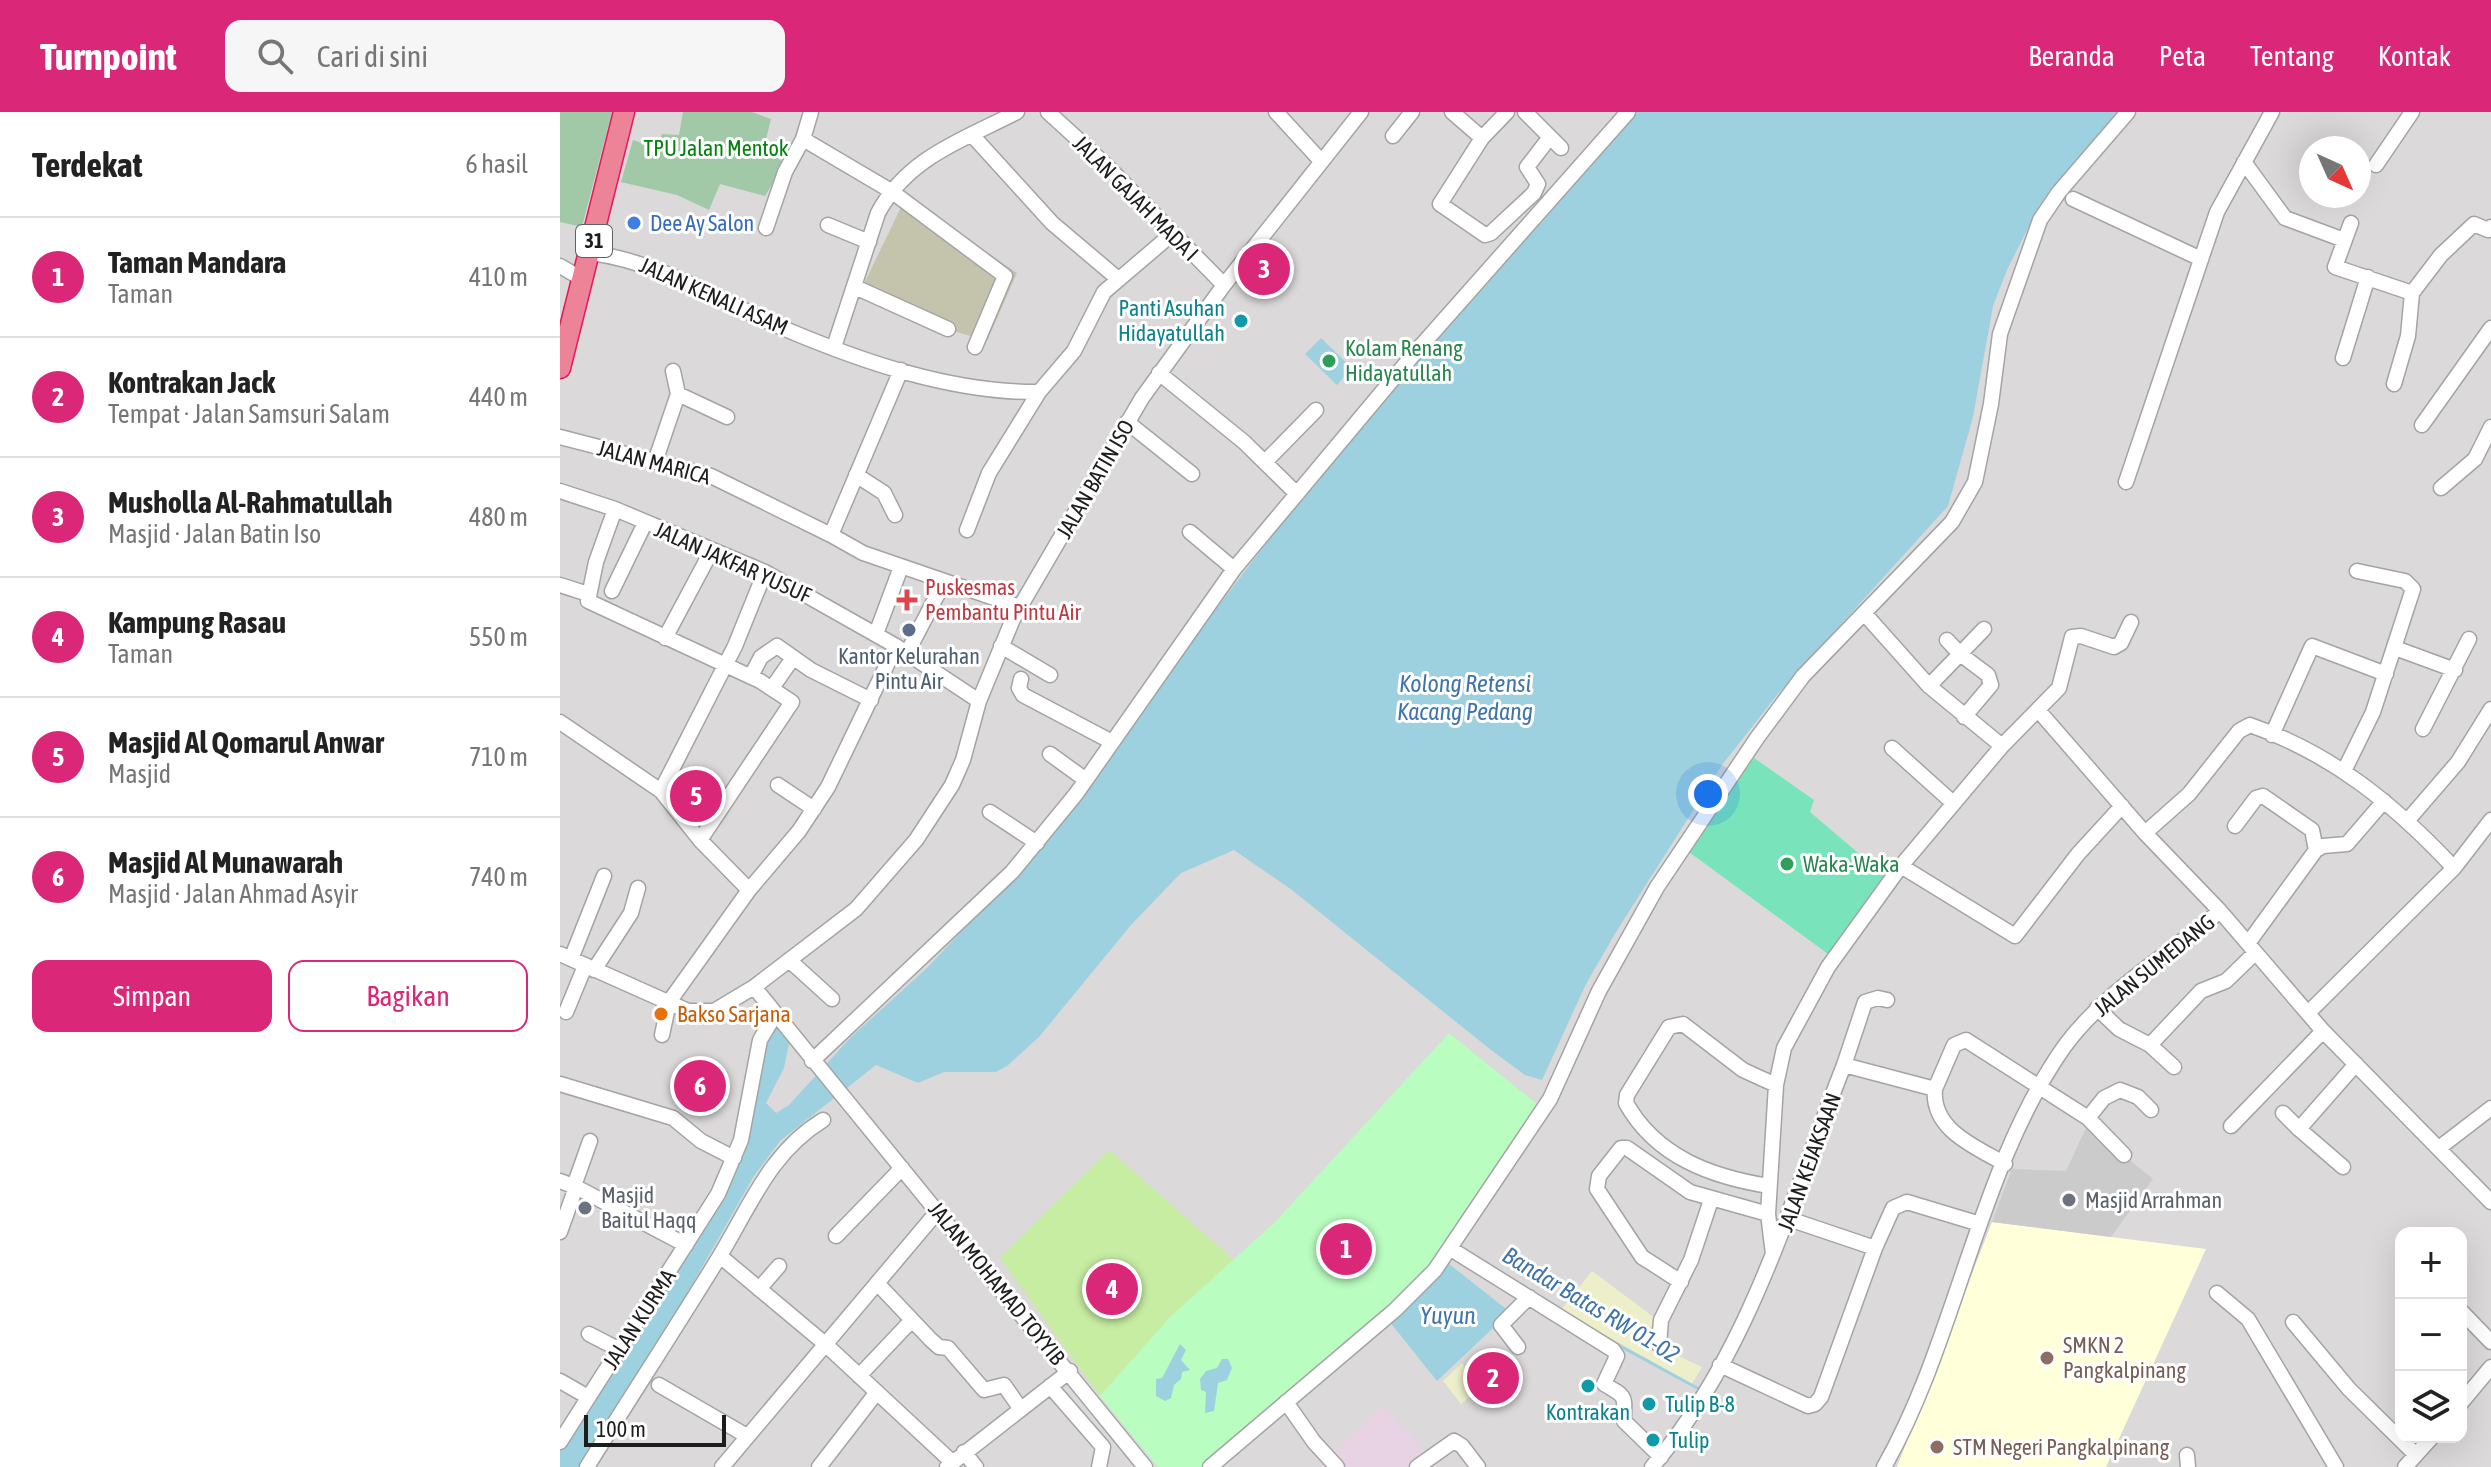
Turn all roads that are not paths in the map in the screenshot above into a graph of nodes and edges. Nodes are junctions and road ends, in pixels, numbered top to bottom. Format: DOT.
graph roads {
  1 [pos="624,112"];
  2 [pos="811,112"];
  3 [pos="1017,112"];
  4 [pos="1048,112"];
  5 [pos="1276,112"];
  6 [pos="1361,112"];
  7 [pos="1412,112"];
  8 [pos="1452,112"];
  9 [pos="1507,112"];
  10 [pos="1525,112"];
  11 [pos="1628,112"];
  12 [pos="2128,112"];
  13 [pos="2272,112"];
  14 [pos="2412,112"];
  15 [pos="972,135"];
  16 [pos="1393,136"];
  17 [pos="1550,137"];
  18 [pos="1482,138"];
  19 [pos="803,139"];
  20 [pos="1561,148"];
  21 [pos="1321,161"];
  22 [pos="2244,162"];
  23 [pos="2376,165"];
  24 [pos="891,191"];
  25 [pos="2073,199"];
  26 [pos="2351,223"];
  27 [pos="828,225"];
  28 [pos="766,228"];
  29 [pos="2490,230"];
  30 [pos="1172,234"];
  31 [pos="2344,240"];
  32 [pos="869,242"];
  33 [pos="591,253"];
  34 [pos="2199,258"];
  35 [pos="560,266"];
  36 [pos="2368,277"];
  37 [pos="1117,278"];
  38 [pos="584,280"];
  39 [pos="1224,285"];
  40 [pos="855,287"];
  41 [pos="2412,293"];
  42 [pos="2491,328"];
  43 [pos="948,329"];
  44 [pos="834,347"];
  45 [pos="975,347"];
  46 [pos="2476,350"];
  47 [pos="2343,358"];
  48 [pos="2491,359"];
  49 [pos="560,368"];
  50 [pos="901,370"];
  51 [pos="673,371"];
  52 [pos="1159,373"];
  53 [pos="2394,384"];
  54 [pos="1039,392"];
  55 [pos="678,394"];
  56 [pos="1316,410"];
  57 [pos="727,417"];
  58 [pos="1127,422"];
  59 [pos="2422,425"];
  60 [pos="2491,427"];
  61 [pos="560,437"];
  62 [pos="656,459"];
  63 [pos="1265,462"];
  64 [pos="1192,474"];
  65 [pos="856,475"];
  66 [pos="2126,482"];
  67 [pos="2441,488"];
  68 [pos="560,491"];
  69 [pos="1297,494"];
  70 [pos="615,509"];
  71 [pos="895,515"];
  72 [pos="645,523"];
  73 [pos="967,530"];
  74 [pos="1190,532"];
  75 [pos="831,535"];
  76 [pos="712,550"];
  77 [pos="901,567"];
  78 [pos="1234,569"];
  79 [pos="2357,571"];
  80 [pos="765,572"];
  81 [pos="944,582"];
  82 [pos="560,585"];
  83 [pos="612,591"];
  84 [pos="588,598"];
  85 [pos="1020,607"];
  86 [pos="1864,613"];
  87 [pos="2131,622"];
  88 [pos="1984,629"];
  89 [pos="876,634"];
  90 [pos="665,638"];
  91 [pos="2469,639"];
  92 [pos="1947,640"];
  93 [pos="1001,646"];
  94 [pos="2395,648"];
  95 [pos="902,649"];
  96 [pos="1960,654"];
  97 [pos="793,658"];
  98 [pos="726,665"];
  99 [pos="2455,670"];
  100 [pos="2386,674"];
  101 [pos="1050,675"];
  102 [pos="751,676"];
  103 [pos="1021,679"];
  104 [pos="1929,686"];
  105 [pos="772,688"];
  106 [pos="871,700"];
  107 [pos="979,701"];
  108 [pos="2491,709"];
  109 [pos="2038,710"];
  110 [pos="1964,717"];
  111 [pos="560,722"];
  112 [pos="2423,729"];
  113 [pos="2272,735"];
  114 [pos="1112,742"];
  115 [pos="2002,746"];
  116 [pos="1892,748"];
  117 [pos="1050,754"];
  118 [pos="2345,769"];
  119 [pos="1086,780"];
  120 [pos="778,785"];
  121 [pos="661,791"];
  122 [pos="2384,801"];
  123 [pos="1952,802"];
  124 [pos="2122,806"];
  125 [pos="814,809"];
  126 [pos="990,812"];
  127 [pos="2408,820"];
  128 [pos="2491,820"];
  129 [pos="2235,826"];
  130 [pos="2145,833"];
  131 [pos="700,840"];
  132 [pos="1037,843"];
  133 [pos="2316,850"];
  134 [pos="1901,866"];
  135 [pos="2454,868"];
  136 [pos="604,876"];
  137 [pos="638,888"];
  138 [pos="749,890"];
  139 [pos="2220,911"];
  140 [pos="2252,948"];
  141 [pos="566,956"];
  142 [pos="789,960"];
  143 [pos="589,968"];
  144 [pos="754,987"];
  145 [pos="832,999"];
  146 [pos="1887,1000"];
  147 [pos="669,1002"];
  148 [pos="2097,1008"];
  149 [pos="566,1012"];
  150 [pos="2308,1013"];
  151 [pos="775,1015"];
  152 [pos="2323,1031"];
  153 [pos="662,1035"];
  154 [pos="2150,1045"];
  155 [pos="2356,1064"];
  156 [pos="815,1065"];
  157 [pos="1844,1065"];
  158 [pos="2174,1067"];
  159 [pos="560,1084"];
  160 [pos="1776,1085"];
  161 [pos="2040,1086"];
  162 [pos="1935,1089"];
  163 [pos="2491,1108"];
  164 [pos="2151,1110"];
  165 [pos="2283,1113"];
  166 [pos="2088,1118"];
  167 [pos="823,1120"];
  168 [pos="2231,1126"];
  169 [pos="1646,1129"];
  170 [pos="2299,1129"];
  171 [pos="590,1141"];
  172 [pos="1627,1148"];
  173 [pos="2439,1148"];
  174 [pos="2124,1155"];
  175 [pos="734,1158"];
  176 [pos="2005,1164"];
  177 [pos="2343,1167"];
  178 [pos="902,1168"];
  179 [pos="570,1185"];
  180 [pos="1769,1186"];
  181 [pos="1711,1200"];
  182 [pos="2491,1202"];
  183 [pos="937,1212"];
  184 [pos="1768,1214"];
  185 [pos="1789,1219"];
  186 [pos="1980,1224"];
  187 [pos="560,1232"];
  188 [pos="836,1236"];
  189 [pos="686,1245"];
  190 [pos="1875,1248"];
  191 [pos="1451,1249"];
  192 [pos="720,1256"];
  193 [pos="1773,1259"];
  194 [pos="779,1266"];
  195 [pos="1681,1282"];
  196 [pos="877,1283"];
  197 [pos="759,1289"];
  198 [pos="2217,1293"];
  199 [pos="1529,1297"];
  200 [pos="2467,1317"];
  201 [pos="912,1320"];
  202 [pos="2293,1322"];
  203 [pos="589,1334"];
  204 [pos="2491,1342"];
  205 [pos="824,1343"];
  206 [pos="1659,1345"];
  207 [pos="1518,1347"];
  208 [pos="618,1349"];
  209 [pos="1720,1365"];
  210 [pos="2491,1367"];
  211 [pos="1070,1371"];
  212 [pos="859,1376"];
  213 [pos="560,1381"];
  214 [pos="659,1385"];
  215 [pos="1050,1386"];
  216 [pos="877,1392"];
  217 [pos="2467,1396"];
  218 [pos="588,1397"];
  219 [pos="1286,1402"];
  220 [pos="1020,1408"];
  221 [pos="747,1436"];
  222 [pos="560,1441"];
  223 [pos="2427,1443"];
  224 [pos="964,1452"];
  225 [pos="1656,1462"];
  226 [pos="2412,1463"];
  227 [pos="949,1465"];
  228 [pos="587,1467"];
  229 [pos="722,1467"];
  230 [pos="819,1467"];
  231 [pos="976,1467"];
  232 [pos="1099,1467"];
  233 [pos="1145,1467"];
  234 [pos="1210,1467"];
  235 [pos="1337,1467"];
  236 [pos="1417,1467"];
  237 [pos="1478,1467"];
  238 [pos="1884,1467"];
  239 [pos="2336,1467"];
  1 -- 33 [label="highway, 31"];
  2 -- 19 [label="street"];
  3 -- 15 [label="street"];
  4 -- 30 [label="street, JALAN GAJAH MADA I"];
  5 -- 21 [label="street"];
  6 -- 21 [label="street, JALAN BATIN ISO"];
  7 -- 16 [label="street"];
  8 -- 18 [label="street"];
  9 -- 18 [label="street"];
  10 -- 17 [label="street"];
  11 -- 69 [label="street"];
  12 -- 86 [label="street"];
  13 -- 22 [label="street"];
  14 -- 23 [label="street"];
  15 -- 24 [label="street"];
  15 -- 37 [label="street"];
  17 -- 18 [label="street"];
  17 -- 20 [label="street"];
  19 -- 24 [label="street"];
  19 -- 28 [label="street"];
  21 -- 39 [label="street, JALAN BATIN ISO"];
  22 -- 31 [label="street"];
  22 -- 34 [label="street"];
  24 -- 32 [label="street"];
  24 -- 45 [label="street"];
  25 -- 34 [label="street"];
  26 -- 31 [label="street"];
  27 -- 32 [label="street"];
  29 -- 41 [label="street"];
  30 -- 37 [label="street"];
  30 -- 39 [label="street, JALAN GAJAH MADA I"];
  31 -- 36 [label="street"];
  32 -- 40 [label="street"];
  33 -- 38 [label="highway, 31"];
  33 -- 44 [label="street, JALAN KENALI ASAM"];
  34 -- 66 [label="street"];
  35 -- 38 [label="street"];
  36 -- 41 [label="street"];
  36 -- 47 [label="street"];
  37 -- 54 [label="street"];
  38 -- 49 [label="highway, 31"];
  39 -- 52 [label="street, JALAN BATIN ISO"];
  40 -- 43 [label="street"];
  40 -- 44 [label="street"];
  41 -- 53 [label="street"];
  42 -- 46 [label="street"];
  44 -- 50 [label="street, JALAN KENALI ASAM"];
  46 -- 48 [label="street"];
  46 -- 59 [label="street"];
  50 -- 54 [label="street, JALAN KENALI ASAM"];
  50 -- 65 [label="street"];
  51 -- 55 [label="street"];
  52 -- 58 [label="street, JALAN BATIN ISO"];
  52 -- 63 [label="street"];
  54 -- 73 [label="street"];
  55 -- 57 [label="street"];
  55 -- 62 [label="street"];
  56 -- 63 [label="street"];
  58 -- 64 [label="street"];
  58 -- 85 [label="street, JALAN BATIN ISO"];
  60 -- 67 [label="street"];
  61 -- 62 [label="street, JALAN MARICA"];
  62 -- 75 [label="street, JALAN MARICA"];
  63 -- 69 [label="street"];
  65 -- 71 [label="street"];
  65 -- 75 [label="street"];
  68 -- 70 [label="street, JALAN JAKFAR YUSUF"];
  69 -- 78 [label="street"];
  70 -- 72 [label="street, JALAN JAKFAR YUSUF"];
  70 -- 84 [label="street"];
  72 -- 76 [label="street, JALAN JAKFAR YUSUF"];
  72 -- 83 [label="street"];
  74 -- 78 [label="street"];
  75 -- 77 [label="street, JALAN MARICA"];
  76 -- 80 [label="street, JALAN JAKFAR YUSUF"];
  76 -- 90 [label="street"];
  77 -- 81 [label="street"];
  77 -- 89 [label="street"];
  78 -- 114 [label="street"];
  79 -- 94 [label="street"];
  80 -- 89 [label="street, JALAN JAKFAR YUSUF"];
  80 -- 98 [label="street"];
  81 -- 85 [label="street"];
  81 -- 95 [label="street"];
  82 -- 84 [label="street"];
  84 -- 90 [label="street"];
  85 -- 93 [label="street, JALAN BATIN ISO"];
  86 -- 104 [label="street"];
  86 -- 191 [label="street"];
  87 -- 109 [label="street"];
  88 -- 96 [label="street"];
  89 -- 95 [label="street, JALAN JAKFAR YUSUF"];
  90 -- 98 [label="street"];
  91 -- 99 [label="street"];
  92 -- 96 [label="street"];
  93 -- 101 [label="street"];
  93 -- 107 [label="street, JALAN BATIN ISO"];
  94 -- 99 [label="street"];
  94 -- 100 [label="street"];
  95 -- 106 [label="street"];
  95 -- 107 [label="street, JALAN JAKFAR YUSUF"];
  96 -- 104 [label="street"];
  96 -- 110 [label="street"];
  97 -- 102 [label="street"];
  97 -- 105 [label="street"];
  97 -- 106 [label="street"];
  98 -- 102 [label="street"];
  98 -- 121 [label="street"];
  99 -- 112 [label="street"];
  100 -- 113 [label="street"];
  100 -- 118 [label="street"];
  102 -- 105 [label="street"];
  103 -- 114 [label="street"];
  104 -- 110 [label="street"];
  105 -- 131 [label="street"];
  106 -- 125 [label="street"];
  107 -- 142 [label="street, JALAN BATIN ISO"];
  108 -- 127 [label="street"];
  109 -- 115 [label="street"];
  109 -- 124 [label="street"];
  110 -- 115 [label="street"];
  111 -- 121 [label="street"];
  113 -- 118 [label="street"];
  113 -- 130 [label="street"];
  114 -- 119 [label="street"];
  115 -- 123 [label="street"];
  116 -- 123 [label="street"];
  117 -- 119 [label="street"];
  118 -- 122 [label="street"];
  119 -- 132 [label="street"];
  120 -- 125 [label="street"];
  121 -- 131 [label="street"];
  122 -- 127 [label="street"];
  122 -- 133 [label="street"];
  123 -- 134 [label="street"];
  124 -- 130 [label="street"];
  124 -- 134 [label="street"];
  125 -- 138 [label="street"];
  126 -- 132 [label="street"];
  127 -- 135 [label="street"];
  128 -- 135 [label="street"];
  129 -- 133 [label="street"];
  130 -- 139 [label="street"];
  131 -- 138 [label="street"];
  132 -- 156 [label="street"];
  133 -- 140 [label="street"];
  134 -- 160 [label="street"];
  135 -- 150 [label="street"];
  136 -- 141 [label="street"];
  137 -- 143 [label="street"];
  138 -- 147 [label="street"];
  139 -- 140 [label="street, JALAN SUMEDANG"];
  139 -- 148 [label="street, JALAN SUMEDANG"];
  140 -- 150 [label="street, JALAN SUMEDANG"];
  140 -- 154 [label="street"];
  141 -- 143 [label="street, JALAN BATIN ISO"];
  142 -- 144 [label="street, JALAN BATIN ISO"];
  142 -- 145 [label="street"];
  143 -- 147 [label="street, JALAN BATIN ISO"];
  143 -- 149 [label="street"];
  144 -- 147 [label="street, JALAN BATIN ISO"];
  144 -- 151 [label="street"];
  146 -- 157 [label="street"];
  147 -- 153 [label="street"];
  148 -- 154 [label="street"];
  148 -- 161 [label="street, JALAN SUMEDANG"];
  150 -- 152 [label="street, JALAN SUMEDANG"];
  151 -- 156 [label="street"];
  151 -- 175 [label="street, JALAN KURMA"];
  152 -- 155 [label="street, JALAN SUMEDANG"];
  152 -- 168 [label="street"];
  154 -- 158 [label="street"];
  155 -- 170 [label="street"];
  155 -- 173 [label="street, JALAN SUMEDANG"];
  156 -- 178 [label="street, JALAN MOHAMAD TOYYIB"];
  157 -- 162 [label="street, JALAN KEJAKSAAN"];
  157 -- 185 [label="street, JALAN KEJAKSAAN"];
  159 -- 175 [label="street"];
  160 -- 169 [label="street"];
  160 -- 180 [label="street"];
  161 -- 162 [label="street"];
  161 -- 166 [label="street"];
  161 -- 176 [label="street, JALAN SUMEDANG"];
  162 -- 176 [label="street"];
  163 -- 173 [label="street"];
  164 -- 166 [label="street"];
  165 -- 170 [label="street"];
  166 -- 174 [label="street"];
  167 -- 192 [label="street"];
  169 -- 172 [label="street"];
  169 -- 180 [label="street"];
  170 -- 177 [label="street"];
  171 -- 179 [label="street"];
  172 -- 181 [label="street"];
  172 -- 195 [label="street"];
  173 -- 182 [label="street, JALAN SUMEDANG"];
  175 -- 189 [label="street, JALAN KURMA"];
  176 -- 186 [label="street, JALAN SUMEDANG"];
  178 -- 183 [label="street, JALAN MOHAMAD TOYYIB"];
  178 -- 188 [label="street"];
  179 -- 187 [label="street"];
  179 -- 189 [label="street"];
  180 -- 184 [label="street"];
  181 -- 184 [label="street"];
  181 -- 195 [label="street"];
  183 -- 196 [label="street"];
  183 -- 211 [label="street, JALAN MOHAMAD TOYYIB"];
  184 -- 193 [label="street"];
  185 -- 190 [label="street"];
  185 -- 193 [label="street, JALAN KEJAKSAAN"];
  186 -- 190 [label="street"];
  186 -- 238 [label="street, JALAN SUMEDANG"];
  189 -- 208 [label="street, JALAN KURMA"];
  190 -- 209 [label="street"];
  191 -- 199 [label="street"];
  191 -- 219 [label="street"];
  192 -- 197 [label="street"];
  192 -- 228 [label="street"];
  193 -- 209 [label="street, JALAN KEJAKSAAN"];
  194 -- 197 [label="street"];
  195 -- 206 [label="street"];
  196 -- 201 [label="street"];
  196 -- 205 [label="street"];
  197 -- 205 [label="street"];
  198 -- 239 [label="street"];
  199 -- 207 [label="street"];
  199 -- 225 [label="street"];
  200 -- 204 [label="street"];
  201 -- 212 [label="street"];
  201 -- 220 [label="street"];
  202 -- 226 [label="street"];
  203 -- 208 [label="street"];
  205 -- 212 [label="street"];
  205 -- 221 [label="street"];
  208 -- 218 [label="street, JALAN KURMA"];
  209 -- 225 [label="street, JALAN KEJAKSAAN"];
  210 -- 217 [label="street"];
  211 -- 215 [label="street"];
  211 -- 233 [label="street, JALAN MOHAMAD TOYYIB"];
  212 -- 216 [label="street"];
  213 -- 218 [label="street"];
  214 -- 221 [label="street"];
  215 -- 220 [label="street"];
  215 -- 232 [label="street"];
  216 -- 227 [label="street"];
  216 -- 230 [label="street"];
  218 -- 222 [label="street, JALAN KURMA"];
  219 -- 234 [label="street"];
  219 -- 235 [label="street"];
  220 -- 224 [label="street"];
  221 -- 229 [label="street"];
  223 -- 226 [label="street"];
  224 -- 227 [label="street"];
  224 -- 231 [label="street"];
  236 -- 237 [label="street"];
}
